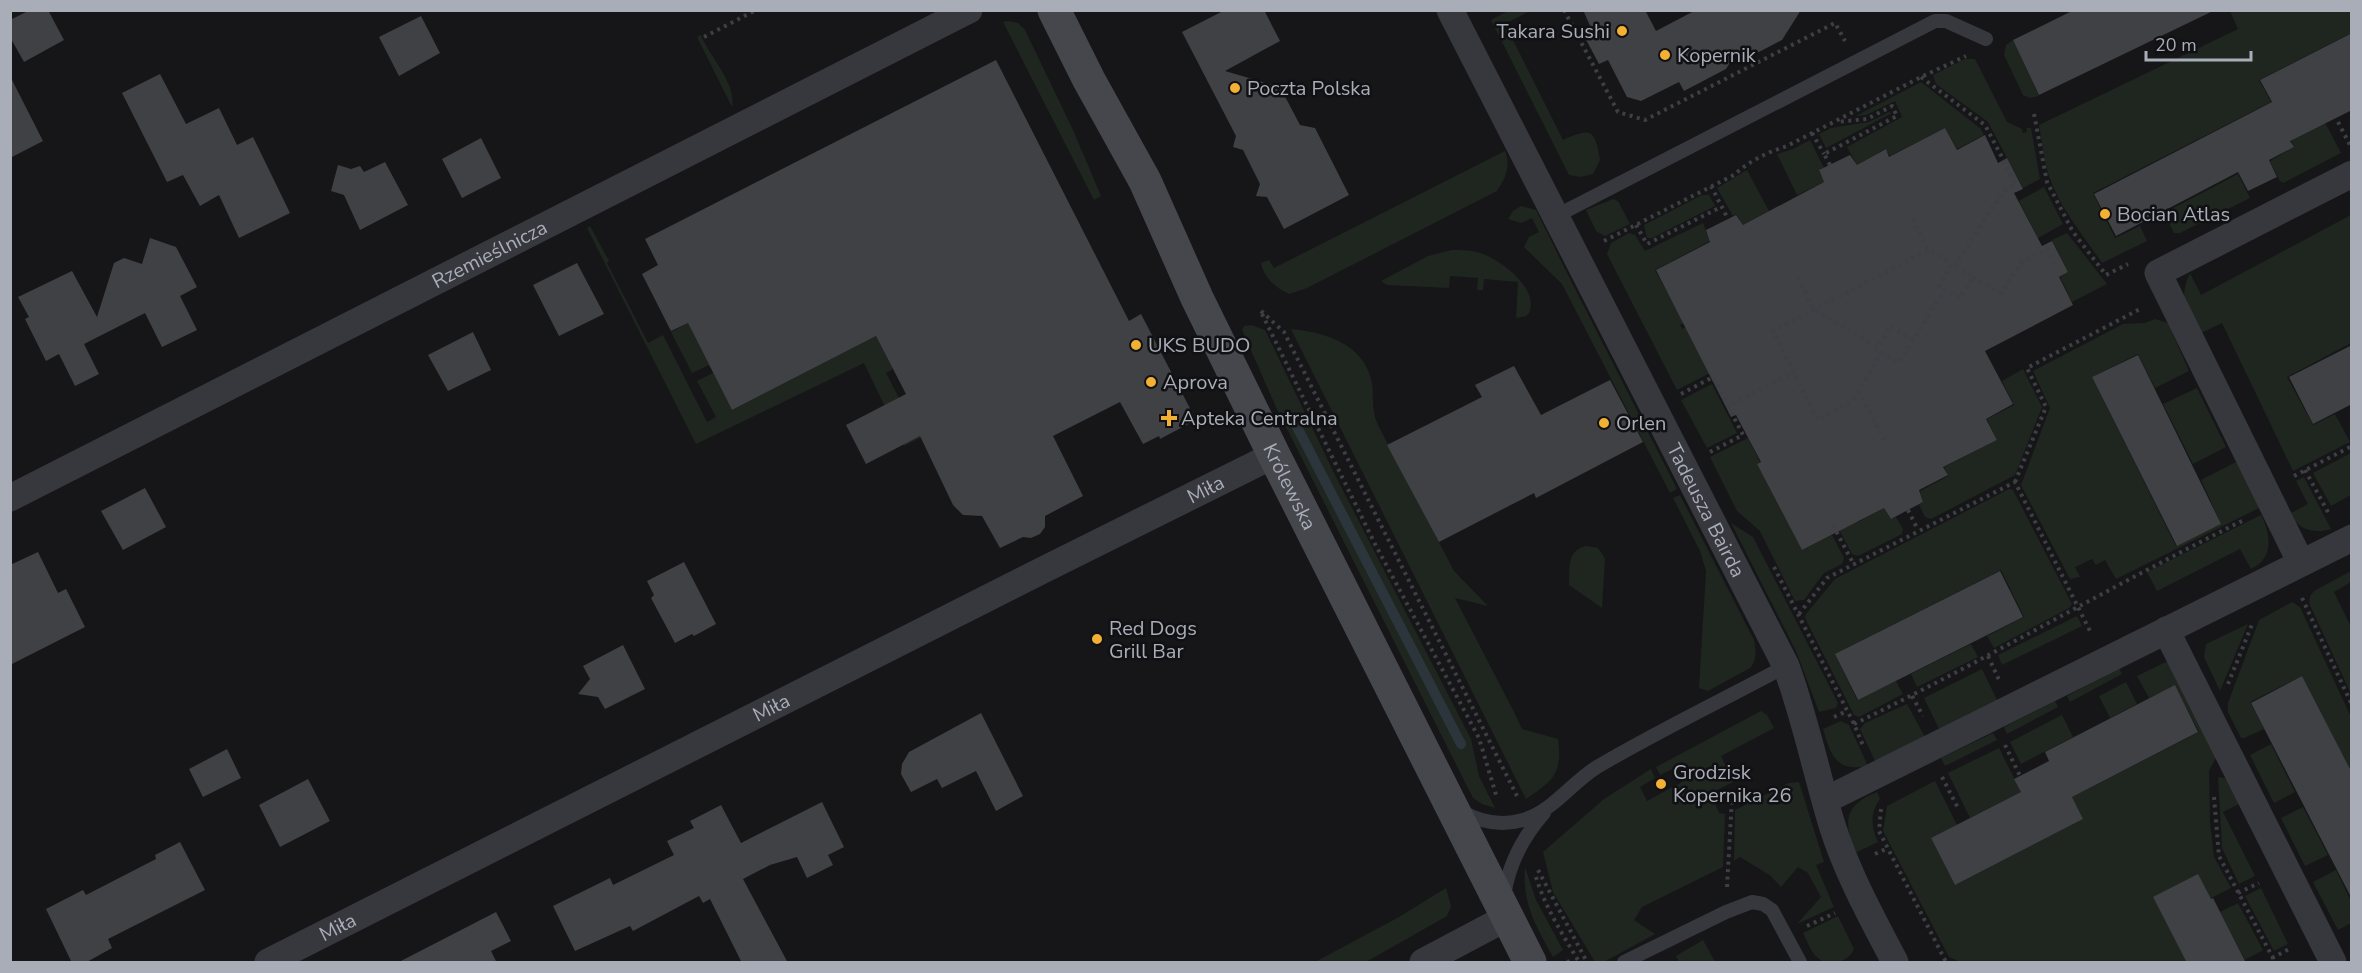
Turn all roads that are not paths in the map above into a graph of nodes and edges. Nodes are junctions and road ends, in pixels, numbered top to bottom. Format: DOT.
graph roads {
  1 [pos="969,10"];
  2 [pos="1054,10"];
  3 [pos="1450,10"];
  4 [pos="1986,39"];
  5 [pos="2352,174"];
  6 [pos="1556,216"];
  7 [pos="1274,455"];
  8 [pos="10,498"];
  9 [pos="2347,540"];
  10 [pos="2301,563"];
  11 [pos="2166,630"];
  12 [pos="1786,666"];
  13 [pos="1826,800"];
  14 [pos="1552,804"];
  15 [pos="1450,806"];
  16 [pos="1504,914"];
  17 [pos="1650,956"];
  18 [pos="1888,960"];
  19 [pos="268,963"];
  20 [pos="1423,963"];
  21 [pos="1530,963"];
  22 [pos="1624,963"];
  23 [pos="1800,963"];
  24 [pos="2333,963"];
  1 -- 8 [label="street, Rzemieślnicza"];
  2 -- 7 [label="main road, Królewska"];
  3 -- 6 [label="street, Tadeusza Bairda"];
  4 -- 6 [label="lane"];
  5 -- 10 [label="street"];
  6 -- 12 [label="street, Tadeusza Bairda"];
  7 -- 15 [label="main road, Królewska"];
  7 -- 19 [label="street, Miła"];
  9 -- 10 [label="street"];
  10 -- 11 [label="street"];
  11 -- 13 [label="street"];
  11 -- 24 [label="street"];
  12 -- 13 [label="street, Tadeusza Bairda"];
  12 -- 14 [label="lane"];
  13 -- 18 [label="street, Tadeusza Bairda"];
  14 -- 15 [label="lane"];
  14 -- 16 [label="lane"];
  15 -- 16 [label="main road, Królewska"];
  16 -- 20 [label="street"];
  16 -- 21 [label="main road, Królewska"];
  17 -- 22 [label="lane"];
  17 -- 23 [label="lane"];
}
